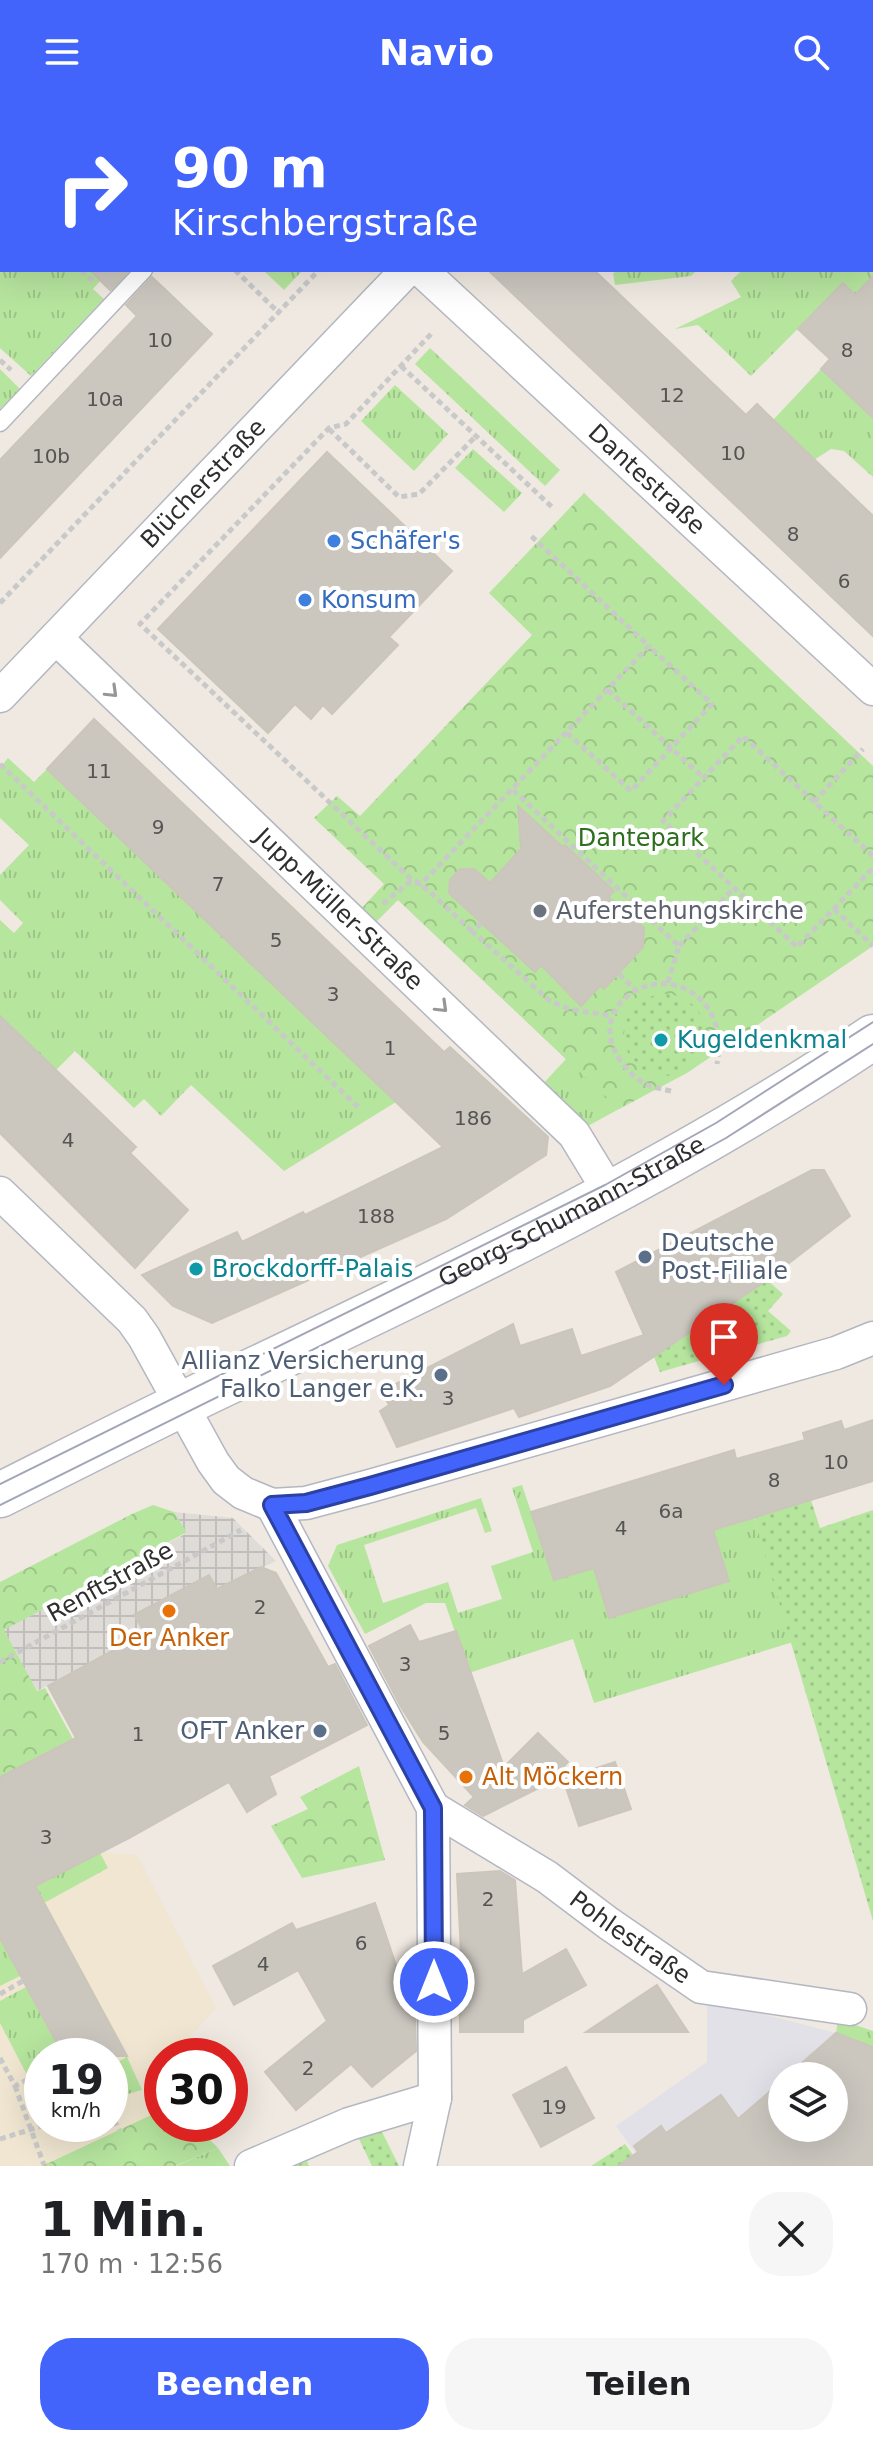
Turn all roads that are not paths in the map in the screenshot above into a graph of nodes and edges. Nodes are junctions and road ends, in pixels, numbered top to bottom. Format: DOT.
graph roads {
  1 [pos="142,272"];
  2 [pos="405,272"];
  3 [pos="423,272"];
  4 [pos="0,423"];
  5 [pos="56,638"];
  6 [pos="873,689"];
  7 [pos="0,696"];
  8 [pos="873,1037"];
  9 [pos="0,1193"];
  10 [pos="610,1193"];
  11 [pos="873,1338"];
  12 [pos="180,1405"];
  13 [pos="0,1495"];
  14 [pos="272,1505"];
  15 [pos="433,1808"];
  16 [pos="850,2009"];
  17 [pos="435,2098"];
  18 [pos="251,2166"];
  19 [pos="420,2166"];
  1 -- 4 [label="lane"];
  2 -- 5 [label="street, Blücherstraße"];
  3 -- 6 [label="street, Dantestraße"];
  5 -- 7 [label="street, Blücherstraße"];
  5 -- 10 [label="street, Jupp-Müller-Straße, one-way"];
  8 -- 10 [label="main road, Georg-Schumann-Straße"];
  9 -- 12 [label="street"];
  10 -- 12 [label="main road, Georg-Schumann-Straße"];
  11 -- 14 [label="street"];
  12 -- 13 [label="main road, Georg-Schumann-Straße"];
  12 -- 14 [label="street"];
  14 -- 15 [label="street"];
  15 -- 16 [label="street, Pohlestraße"];
  15 -- 17 [label="street"];
  17 -- 18 [label="street"];
  17 -- 19 [label="street"];
}
